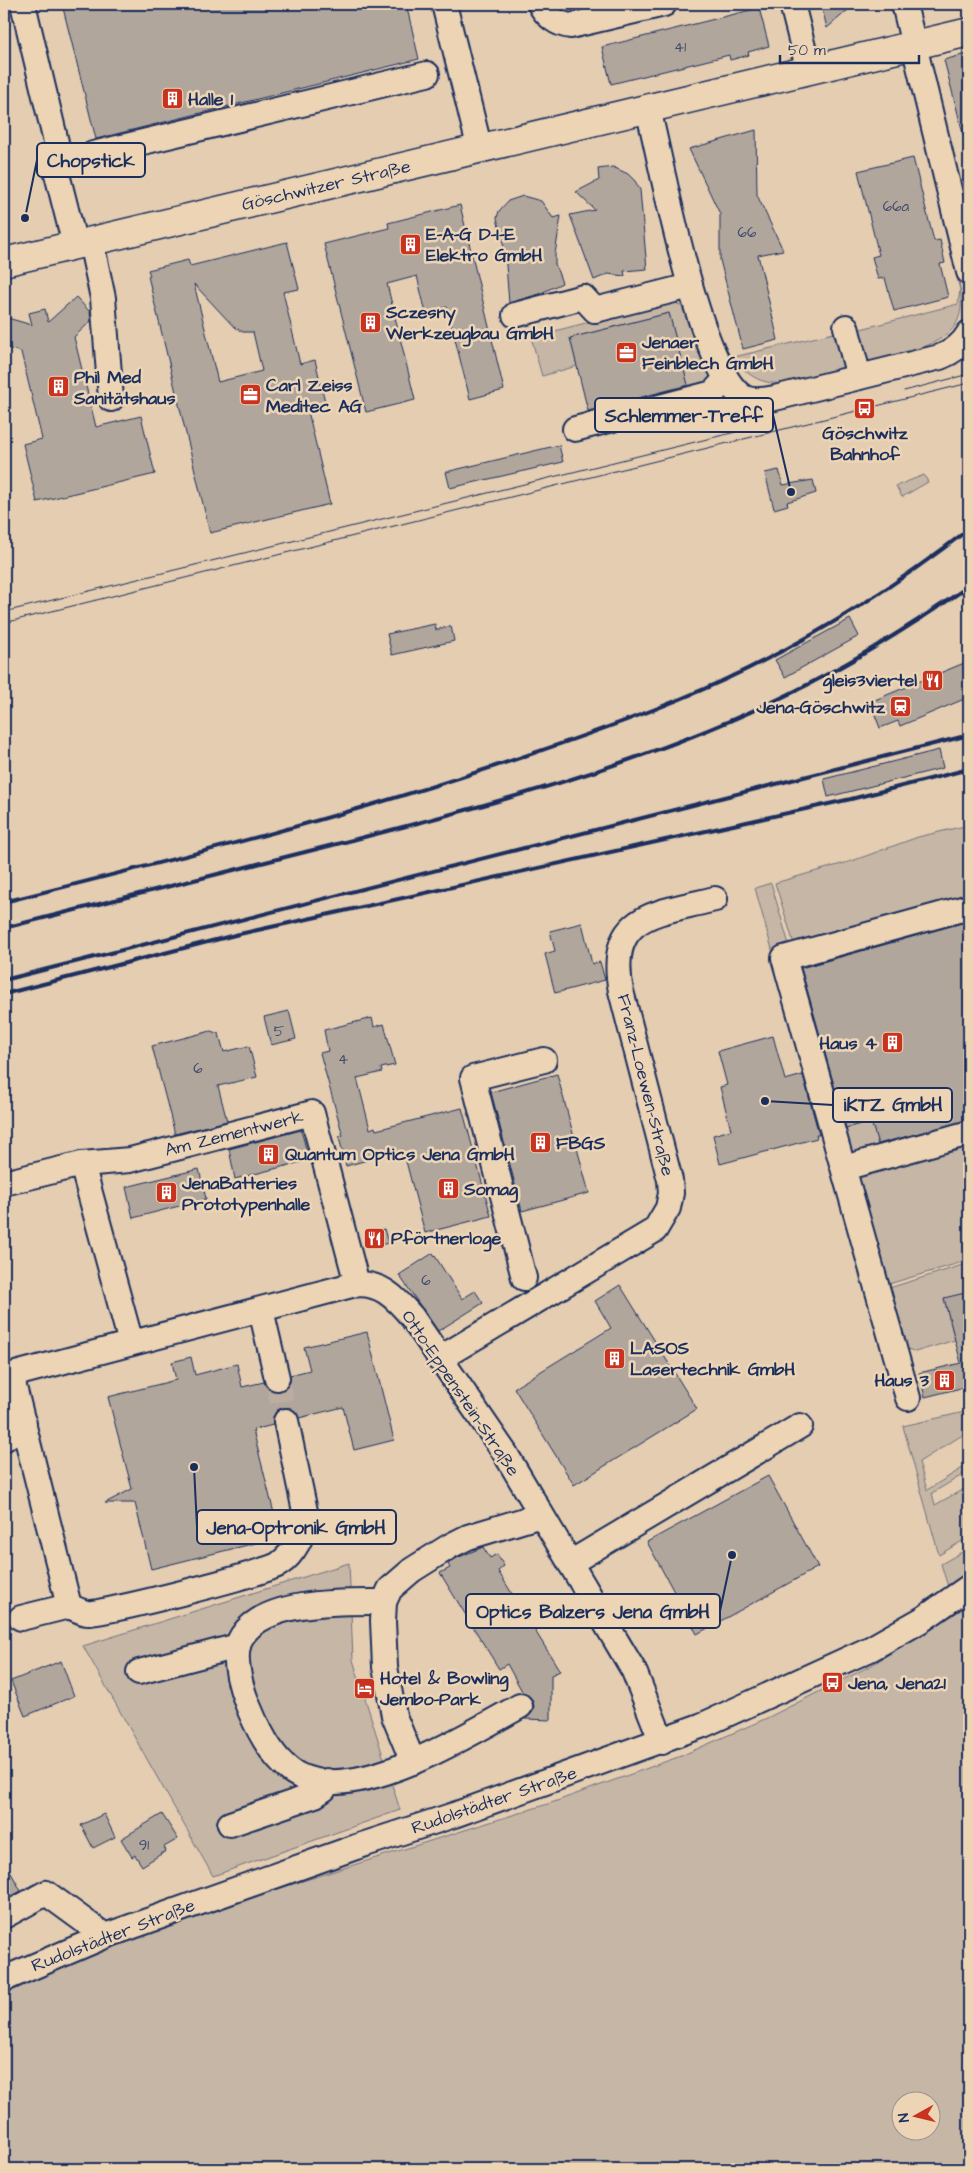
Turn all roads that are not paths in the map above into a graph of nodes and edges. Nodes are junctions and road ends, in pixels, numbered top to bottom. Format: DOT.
graph roads {
  1 [pos="23,4"];
  2 [pos="444,4"];
  3 [pos="540,4"];
  4 [pos="664,4"];
  5 [pos="792,4"];
  6 [pos="904,4"];
  7 [pos="969,32"];
  8 [pos="915,45"];
  9 [pos="809,71"];
  10 [pos="426,74"];
  11 [pos="648,109"];
  12 [pos="480,150"];
  13 [pos="93,154"];
  14 [pos="83,243"];
  15 [pos="4,262"];
  16 [pos="969,272"];
  17 [pos="690,286"];
  18 [pos="515,314"];
  19 [pos="846,327"];
  20 [pos="969,333"];
  21 [pos="859,377"];
  22 [pos="726,379"];
  23 [pos="111,399"];
  24 [pos="575,428"];
  25 [pos="715,899"];
  26 [pos="969,907"];
  27 [pos="544,1060"];
  28 [pos="969,1133"];
  29 [pos="82,1164"];
  30 [pos="844,1168"];
  31 [pos="4,1183"];
  32 [pos="524,1278"];
  33 [pos="357,1284"];
  34 [pos="261,1310"];
  35 [pos="131,1343"];
  36 [pos="439,1359"];
  37 [pos="8,1376"];
  38 [pos="276,1378"];
  39 [pos="908,1398"];
  40 [pos="286,1422"];
  41 [pos="24,1423"];
  42 [pos="800,1426"];
  43 [pos="4,1439"];
  44 [pos="541,1515"];
  45 [pos="570,1563"];
  46 [pos="969,1587"];
  47 [pos="384,1602"];
  48 [pos="69,1606"];
  49 [pos="22,1618"];
  50 [pos="238,1646"];
  51 [pos="139,1672"];
  52 [pos="520,1706"];
  53 [pos="662,1742"];
  54 [pos="413,1762"];
  55 [pos="327,1781"];
  56 [pos="230,1824"];
  57 [pos="4,1916"];
  58 [pos="105,1936"];
  59 [pos="4,1979"];
  1 -- 14 [label="street"];
  2 -- 12 [label="street"];
  3 -- 4 [label="street"];
  5 -- 9 [label="street"];
  6 -- 8 [label="street"];
  7 -- 8 [label="main road, Göschwitzer Straße"];
  8 -- 9 [label="main road, Göschwitzer Straße"];
  8 -- 16 [label="street"];
  9 -- 11 [label="main road, Göschwitzer Straße"];
  10 -- 13 [label="street"];
  11 -- 12 [label="main road, Göschwitzer Straße"];
  11 -- 17 [label="street"];
  12 -- 14 [label="main road, Göschwitzer Straße"];
  14 -- 15 [label="main road, Göschwitzer Straße"];
  14 -- 23 [label="street"];
  17 -- 18 [label="street"];
  17 -- 22 [label="street"];
  19 -- 21 [label="street"];
  20 -- 21 [label="street"];
  21 -- 22 [label="street"];
  22 -- 24 [label="street"];
  25 -- 36 [label="street, Franz-Loewen-Straße"];
  26 -- 30 [label="street"];
  27 -- 32 [label="street"];
  28 -- 30 [label="street"];
  29 -- 31 [label="street"];
  29 -- 33 [label="street, Am Zementwerk"];
  29 -- 35 [label="street"];
  30 -- 39 [label="street"];
  33 -- 34 [label="street, Otto-Eppenstein-Straße"];
  33 -- 36 [label="street, Otto-Eppenstein-Straße"];
  34 -- 35 [label="street, Otto-Eppenstein-Straße"];
  34 -- 38 [label="street"];
  35 -- 37 [label="street, Otto-Eppenstein-Straße"];
  36 -- 44 [label="street, Otto-Eppenstein-Straße"];
  37 -- 41 [label="street"];
  40 -- 48 [label="street"];
  41 -- 43 [label="street"];
  41 -- 48 [label="street"];
  42 -- 45 [label="street"];
  44 -- 45 [label="street, Otto-Eppenstein-Straße"];
  44 -- 47 [label="street"];
  45 -- 53 [label="street, Otto-Eppenstein-Straße"];
  46 -- 53 [label="street, Rudolstädter Straße"];
  47 -- 50 [label="street"];
  47 -- 54 [label="street"];
  48 -- 49 [label="street"];
  50 -- 51 [label="street"];
  50 -- 55 [label="street"];
  52 -- 54 [label="street"];
  53 -- 58 [label="street, Rudolstädter Straße"];
  54 -- 55 [label="street"];
  55 -- 56 [label="street"];
  57 -- 58 [label="street"];
  58 -- 59 [label="street, Rudolstädter Straße"];
}
